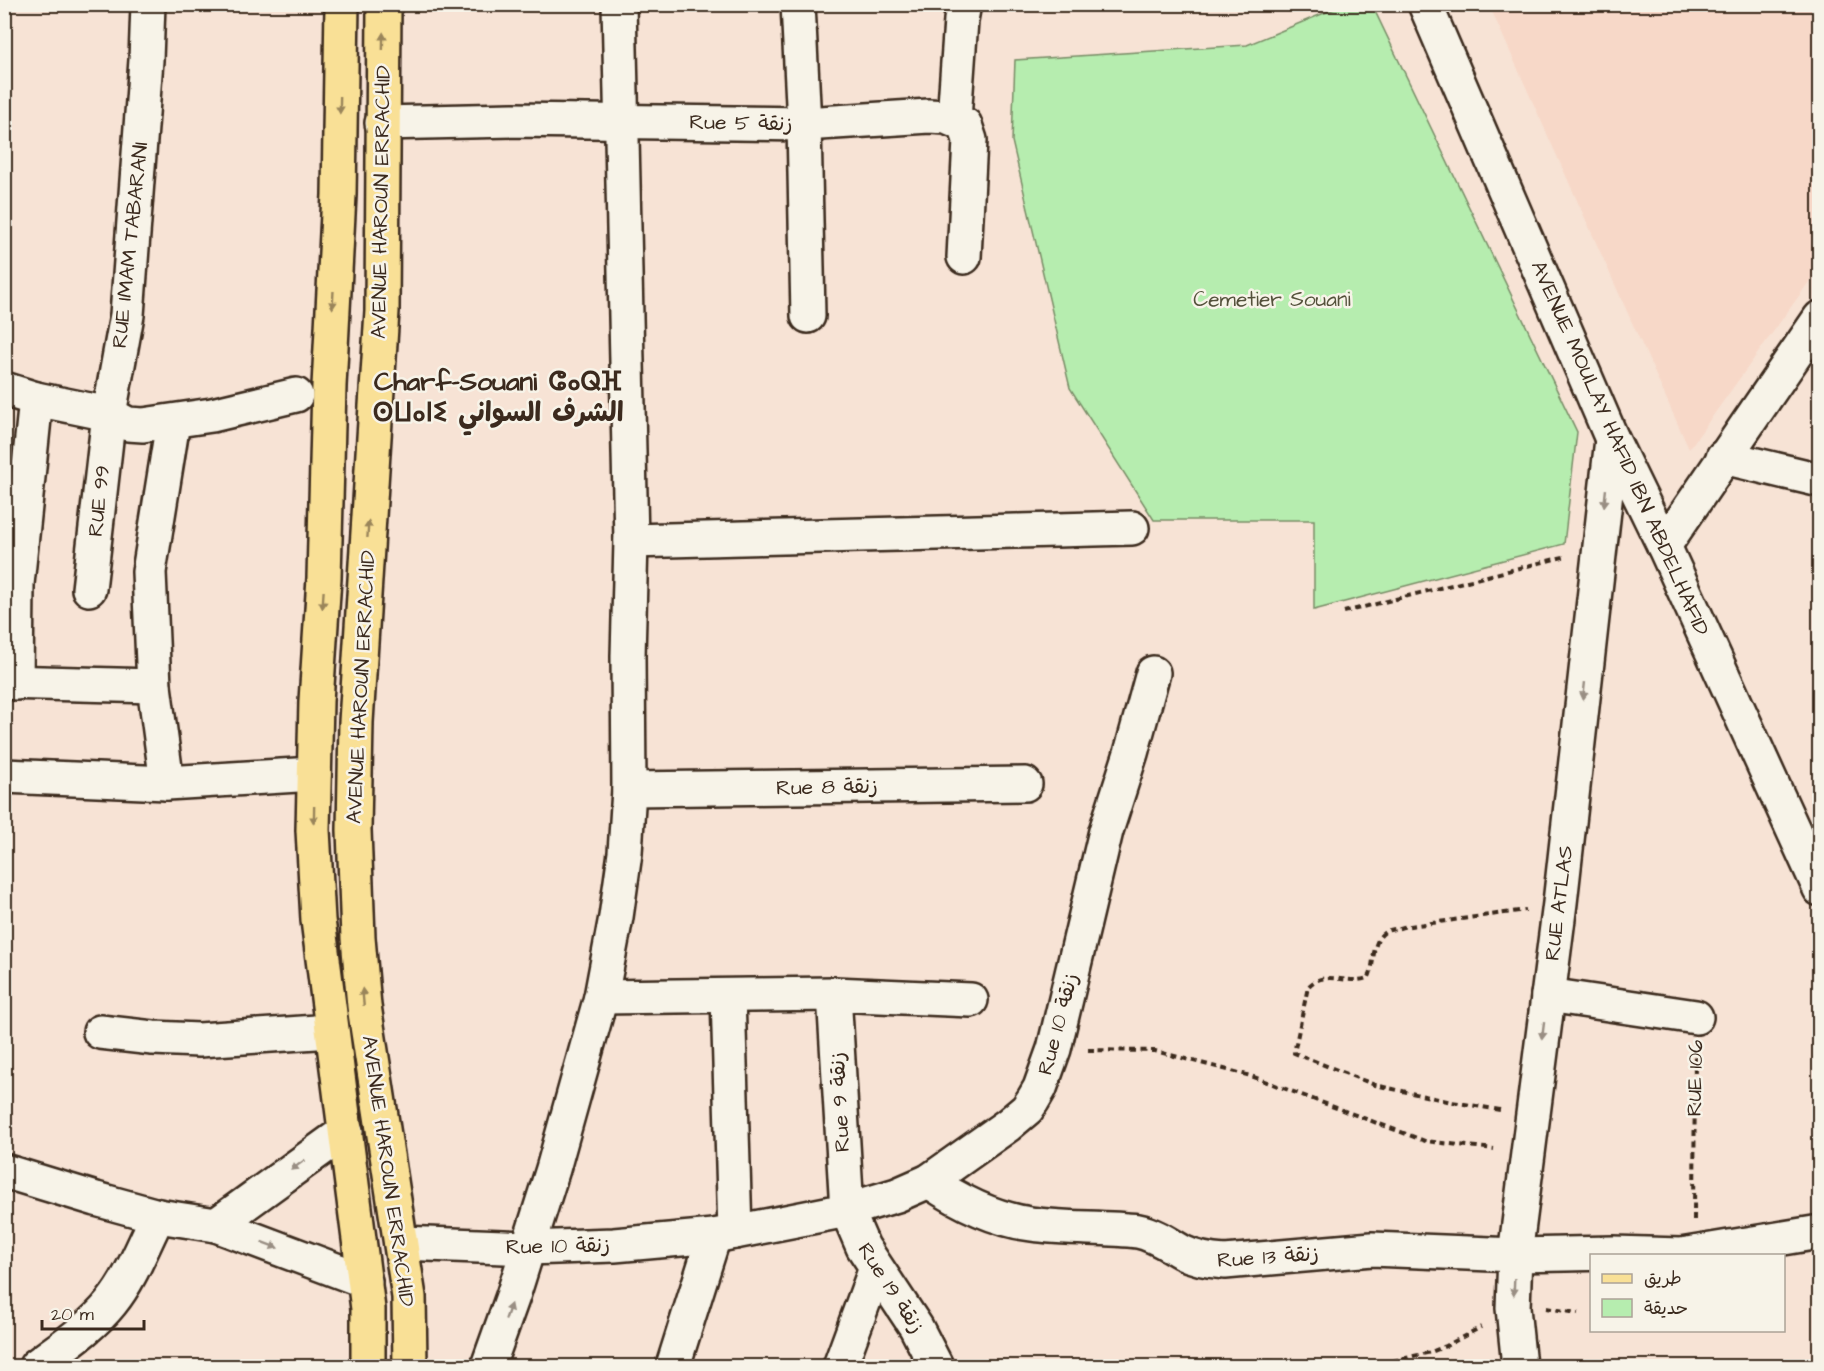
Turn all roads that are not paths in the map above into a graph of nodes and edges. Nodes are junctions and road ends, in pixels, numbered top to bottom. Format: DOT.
graph roads {
  1 [pos="148,4"];
  2 [pos="342,4"];
  3 [pos="384,4"];
  4 [pos="619,4"];
  5 [pos="798,4"];
  6 [pos="964,4"];
  7 [pos="1425,4"];
  8 [pos="954,119"];
  9 [pos="621,122"];
  10 [pos="382,123"];
  11 [pos="804,124"];
  12 [pos="964,257"];
  13 [pos="808,316"];
  14 [pos="1820,318"];
  15 [pos="4,389"];
  16 [pos="296,395"];
  17 [pos="36,399"];
  18 [pos="109,414"];
  19 [pos="173,422"];
  20 [pos="1612,439"];
  21 [pos="1723,457"];
  22 [pos="1820,480"];
  23 [pos="1132,528"];
  24 [pos="631,541"];
  25 [pos="1664,546"];
  26 [pos="89,589"];
  27 [pos="1153,673"];
  28 [pos="10,682"];
  29 [pos="154,686"];
  30 [pos="314,774"];
  31 [pos="4,776"];
  32 [pos="167,783"];
  33 [pos="1025,784"];
  34 [pos="629,789"];
  35 [pos="1820,889"];
  36 [pos="834,994"];
  37 [pos="1548,994"];
  38 [pos="728,996"];
  39 [pos="601,998"];
  40 [pos="971,1000"];
  41 [pos="1696,1017"];
  42 [pos="331,1031"];
  43 [pos="100,1032"];
  44 [pos="346,1131"];
  45 [pos="4,1171"];
  46 [pos="929,1181"];
  47 [pos="847,1210"];
  48 [pos="158,1216"];
  49 [pos="216,1225"];
  50 [pos="1820,1232"];
  51 [pos="725,1234"];
  52 [pos="401,1243"];
  53 [pos="528,1248"];
  54 [pos="1636,1254"];
  55 [pos="1693,1254"];
  56 [pos="1515,1255"];
  57 [pos="876,1268"];
  58 [pos="365,1281"];
  59 [pos="36,1366"];
  60 [pos="368,1366"];
  61 [pos="410,1366"];
  62 [pos="488,1366"];
  63 [pos="673,1366"];
  64 [pos="840,1366"];
  65 [pos="936,1366"];
  66 [pos="1519,1366"];
  1 -- 18 [label="street, RUE IMAM TABARANI"];
  2 -- 30 [label="main road, AVENUE HAROUN ERRACHID, one-way"];
  10 -- 3 [label="main road, AVENUE HAROUN ERRACHID, one-way"];
  4 -- 9 [label="street"];
  5 -- 11 [label="street"];
  6 -- 8 [label="street"];
  7 -- 20 [label="street, AVENUE MOULAY HAFID IBN ABDELHAFID"];
  8 -- 11 [label="street, Rue 5 زنقة"];
  8 -- 12 [label="street"];
  9 -- 10 [label="street, Rue 5 زنقة"];
  9 -- 11 [label="street, Rue 5 زنقة"];
  9 -- 24 [label="street"];
  52 -- 10 [label="main road, AVENUE HAROUN ERRACHID, one-way"];
  11 -- 13 [label="street"];
  14 -- 21 [label="street"];
  15 -- 17 [label="street"];
  16 -- 19 [label="street"];
  17 -- 18 [label="street"];
  17 -- 28 [label="street"];
  18 -- 19 [label="street"];
  18 -- 26 [label="street, RUE 99"];
  19 -- 29 [label="street"];
  20 -- 25 [label="street, AVENUE MOULAY HAFID IBN ABDELHAFID"];
  20 -- 37 [label="street, RUE ATLAS, one-way"];
  21 -- 22 [label="street"];
  21 -- 25 [label="street"];
  23 -- 24 [label="street"];
  24 -- 34 [label="street"];
  25 -- 35 [label="street, AVENUE MOULAY HAFID IBN ABDELHAFID"];
  27 -- 46 [label="street, Rue 10 زنقة"];
  28 -- 29 [label="street"];
  29 -- 32 [label="street"];
  30 -- 32 [label="street"];
  30 -- 42 [label="main road, AVENUE HAROUN ERRACHID, one-way"];
  31 -- 32 [label="street"];
  33 -- 34 [label="street, Rue 8 زنقة"];
  34 -- 39 [label="street"];
  36 -- 38 [label="street"];
  36 -- 40 [label="street"];
  36 -- 47 [label="street, Rue 9 زنقة"];
  37 -- 41 [label="street, RUE 106"];
  37 -- 56 [label="street, RUE ATLAS, one-way"];
  38 -- 39 [label="street"];
  38 -- 51 [label="street"];
  39 -- 53 [label="street"];
  42 -- 43 [label="street"];
  42 -- 44 [label="main road, AVENUE HAROUN ERRACHID"];
  44 -- 49 [label="street, one-way"];
  44 -- 58 [label="main road, AVENUE HAROUN ERRACHID"];
  45 -- 48 [label="street"];
  46 -- 47 [label="street, Rue 10 زنقة"];
  46 -- 56 [label="street, Rue 13 زنقة"];
  47 -- 51 [label="street, Rue 10 زنقة"];
  47 -- 57 [label="street, Rue 19 زنقة"];
  48 -- 49 [label="street"];
  48 -- 59 [label="street"];
  49 -- 58 [label="street, one-way"];
  50 -- 55 [label="street, Rue 13 زنقة"];
  51 -- 53 [label="street, Rue 10 زنقة"];
  51 -- 63 [label="street"];
  52 -- 53 [label="street, Rue 10 زنقة"];
  52 -- 61 [label="main road, AVENUE HAROUN ERRACHID"];
  62 -- 53 [label="street, one-way"];
  54 -- 56 [label="street, Rue 13 زنقة"];
  56 -- 66 [label="street, RUE ATLAS, one-way"];
  57 -- 64 [label="street"];
  57 -- 65 [label="street, Rue 19 زنقة"];
  58 -- 60 [label="main road, AVENUE HAROUN ERRACHID"];
}
